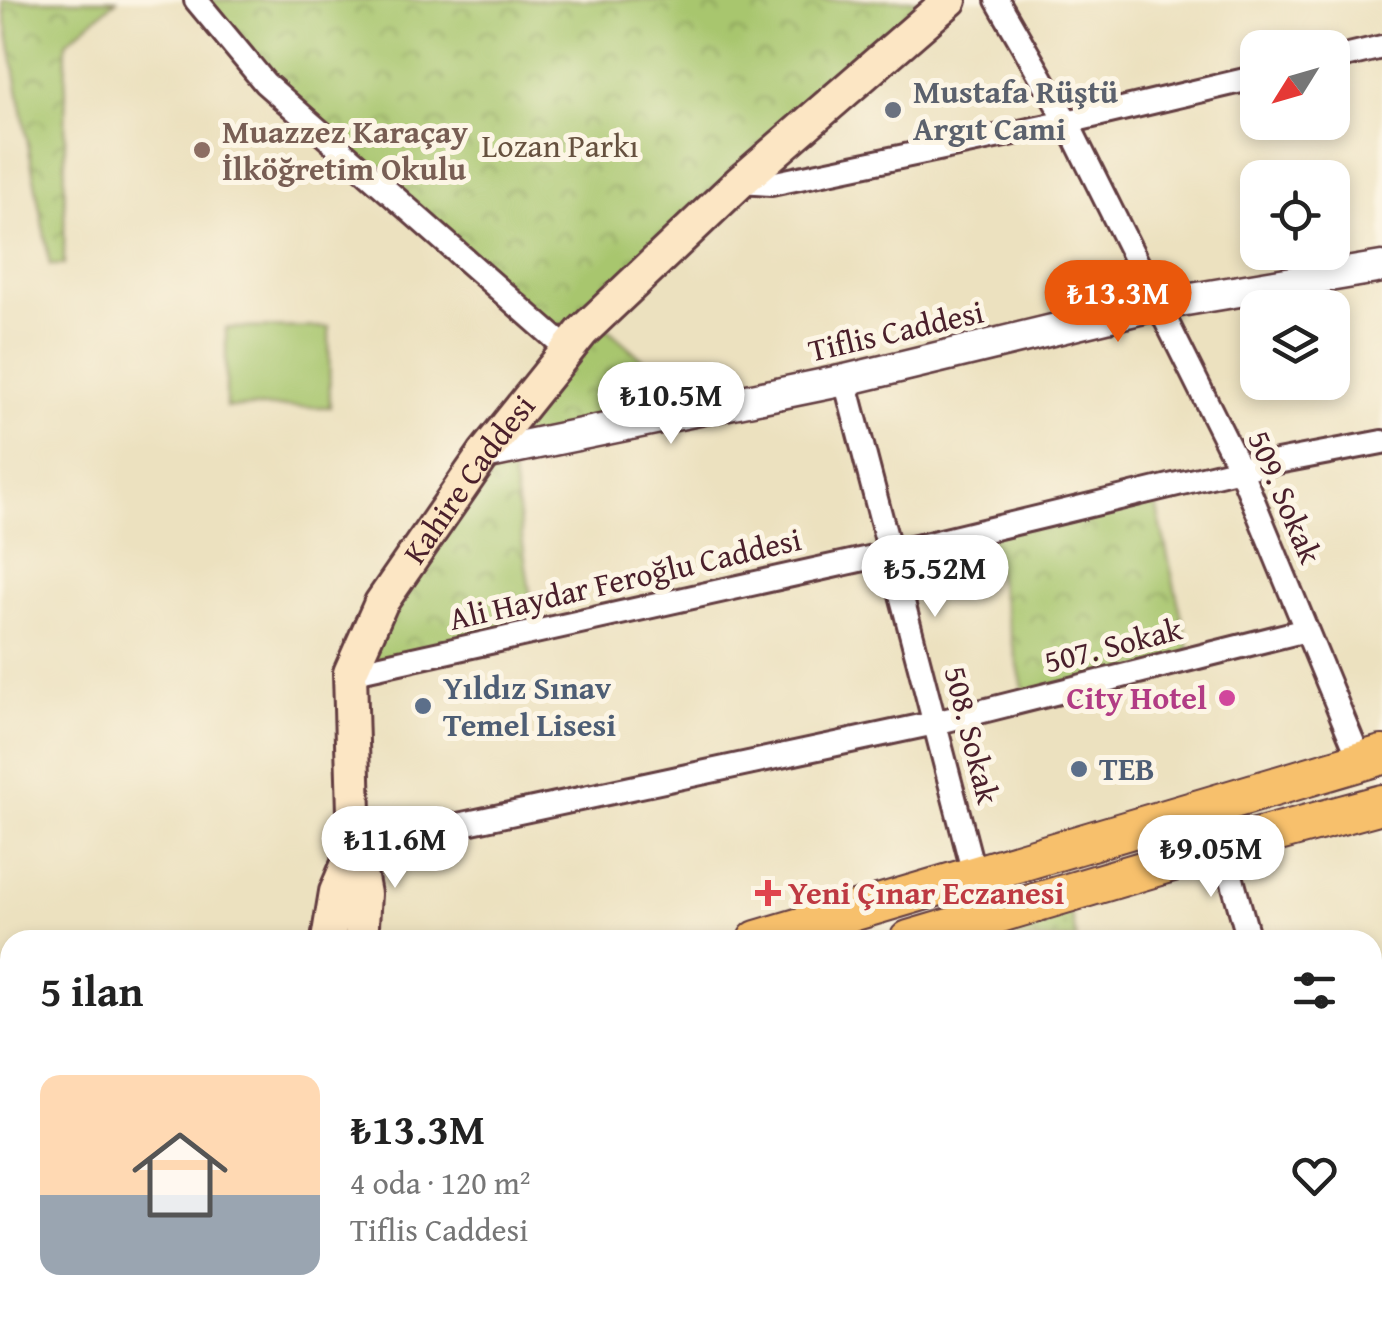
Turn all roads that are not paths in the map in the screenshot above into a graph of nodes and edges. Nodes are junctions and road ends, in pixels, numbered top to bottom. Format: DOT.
graph roads {
  1 [pos="196,0"];
  2 [pos="950,0"];
  3 [pos="997,0"];
  4 [pos="1382,47"];
  5 [pos="1350,55"];
  6 [pos="1240,80"];
  7 [pos="1066,122"];
  8 [pos="740,182"];
  9 [pos="1382,268"];
  10 [pos="1156,305"];
  11 [pos="567,349"];
  12 [pos="845,380"];
  13 [pos="1382,442"];
  14 [pos="484,454"];
  15 [pos="1240,468"];
  16 [pos="891,553"];
  17 [pos="1306,630"];
  18 [pos="350,673"];
  19 [pos="935,722"];
  20 [pos="1371,758"];
  21 [pos="1382,804"];
  22 [pos="355,847"];
  23 [pos="1224,847"];
  24 [pos="974,874"];
  25 [pos="350,893"];
  26 [pos="322,930"];
  27 [pos="333,930"];
  28 [pos="359,930"];
  29 [pos="381,930"];
  30 [pos="790,930"];
  31 [pos="943,930"];
  32 [pos="1246,930"];
  1 -- 11 [label="street"];
  2 -- 8 [label="main road, Kahire Caddesi"];
  3 -- 7 [label="street, 509. Sokak"];
  4 -- 5 [label="street"];
  6 -- 7 [label="street"];
  7 -- 8 [label="street"];
  7 -- 10 [label="street, 509. Sokak"];
  8 -- 11 [label="main road, Kahire Caddesi"];
  9 -- 10 [label="street, Tiflis Caddesi"];
  10 -- 12 [label="street, Tiflis Caddesi"];
  10 -- 15 [label="street, 509. Sokak"];
  11 -- 14 [label="main road, Kahire Caddesi"];
  12 -- 14 [label="street, Tiflis Caddesi"];
  12 -- 16 [label="street, 508. Sokak"];
  13 -- 15 [label="street, Ali Haydar Feroğlu Caddesi"];
  14 -- 18 [label="main road, Kahire Caddesi"];
  15 -- 16 [label="street, Ali Haydar Feroğlu Caddesi"];
  15 -- 17 [label="street, 509. Sokak"];
  16 -- 18 [label="street, Ali Haydar Feroğlu Caddesi"];
  16 -- 19 [label="street, 508. Sokak"];
  17 -- 19 [label="street, 507. Sokak"];
  17 -- 20 [label="street, 509. Sokak"];
  18 -- 22 [label="main road, Kahire Caddesi"];
  19 -- 22 [label="street, 507. Sokak"];
  19 -- 24 [label="street, 508. Sokak"];
  20 -- 24 [label="main road"];
  21 -- 23 [label="main road"];
  22 -- 25 [label="main road, Kahire Caddesi"];
  23 -- 31 [label="main road"];
  23 -- 32 [label="street"];
  24 -- 30 [label="main road"];
  25 -- 26 [label="main road"];
  25 -- 27 [label="main road"];
  25 -- 28 [label="main road"];
  25 -- 29 [label="main road"];
}
